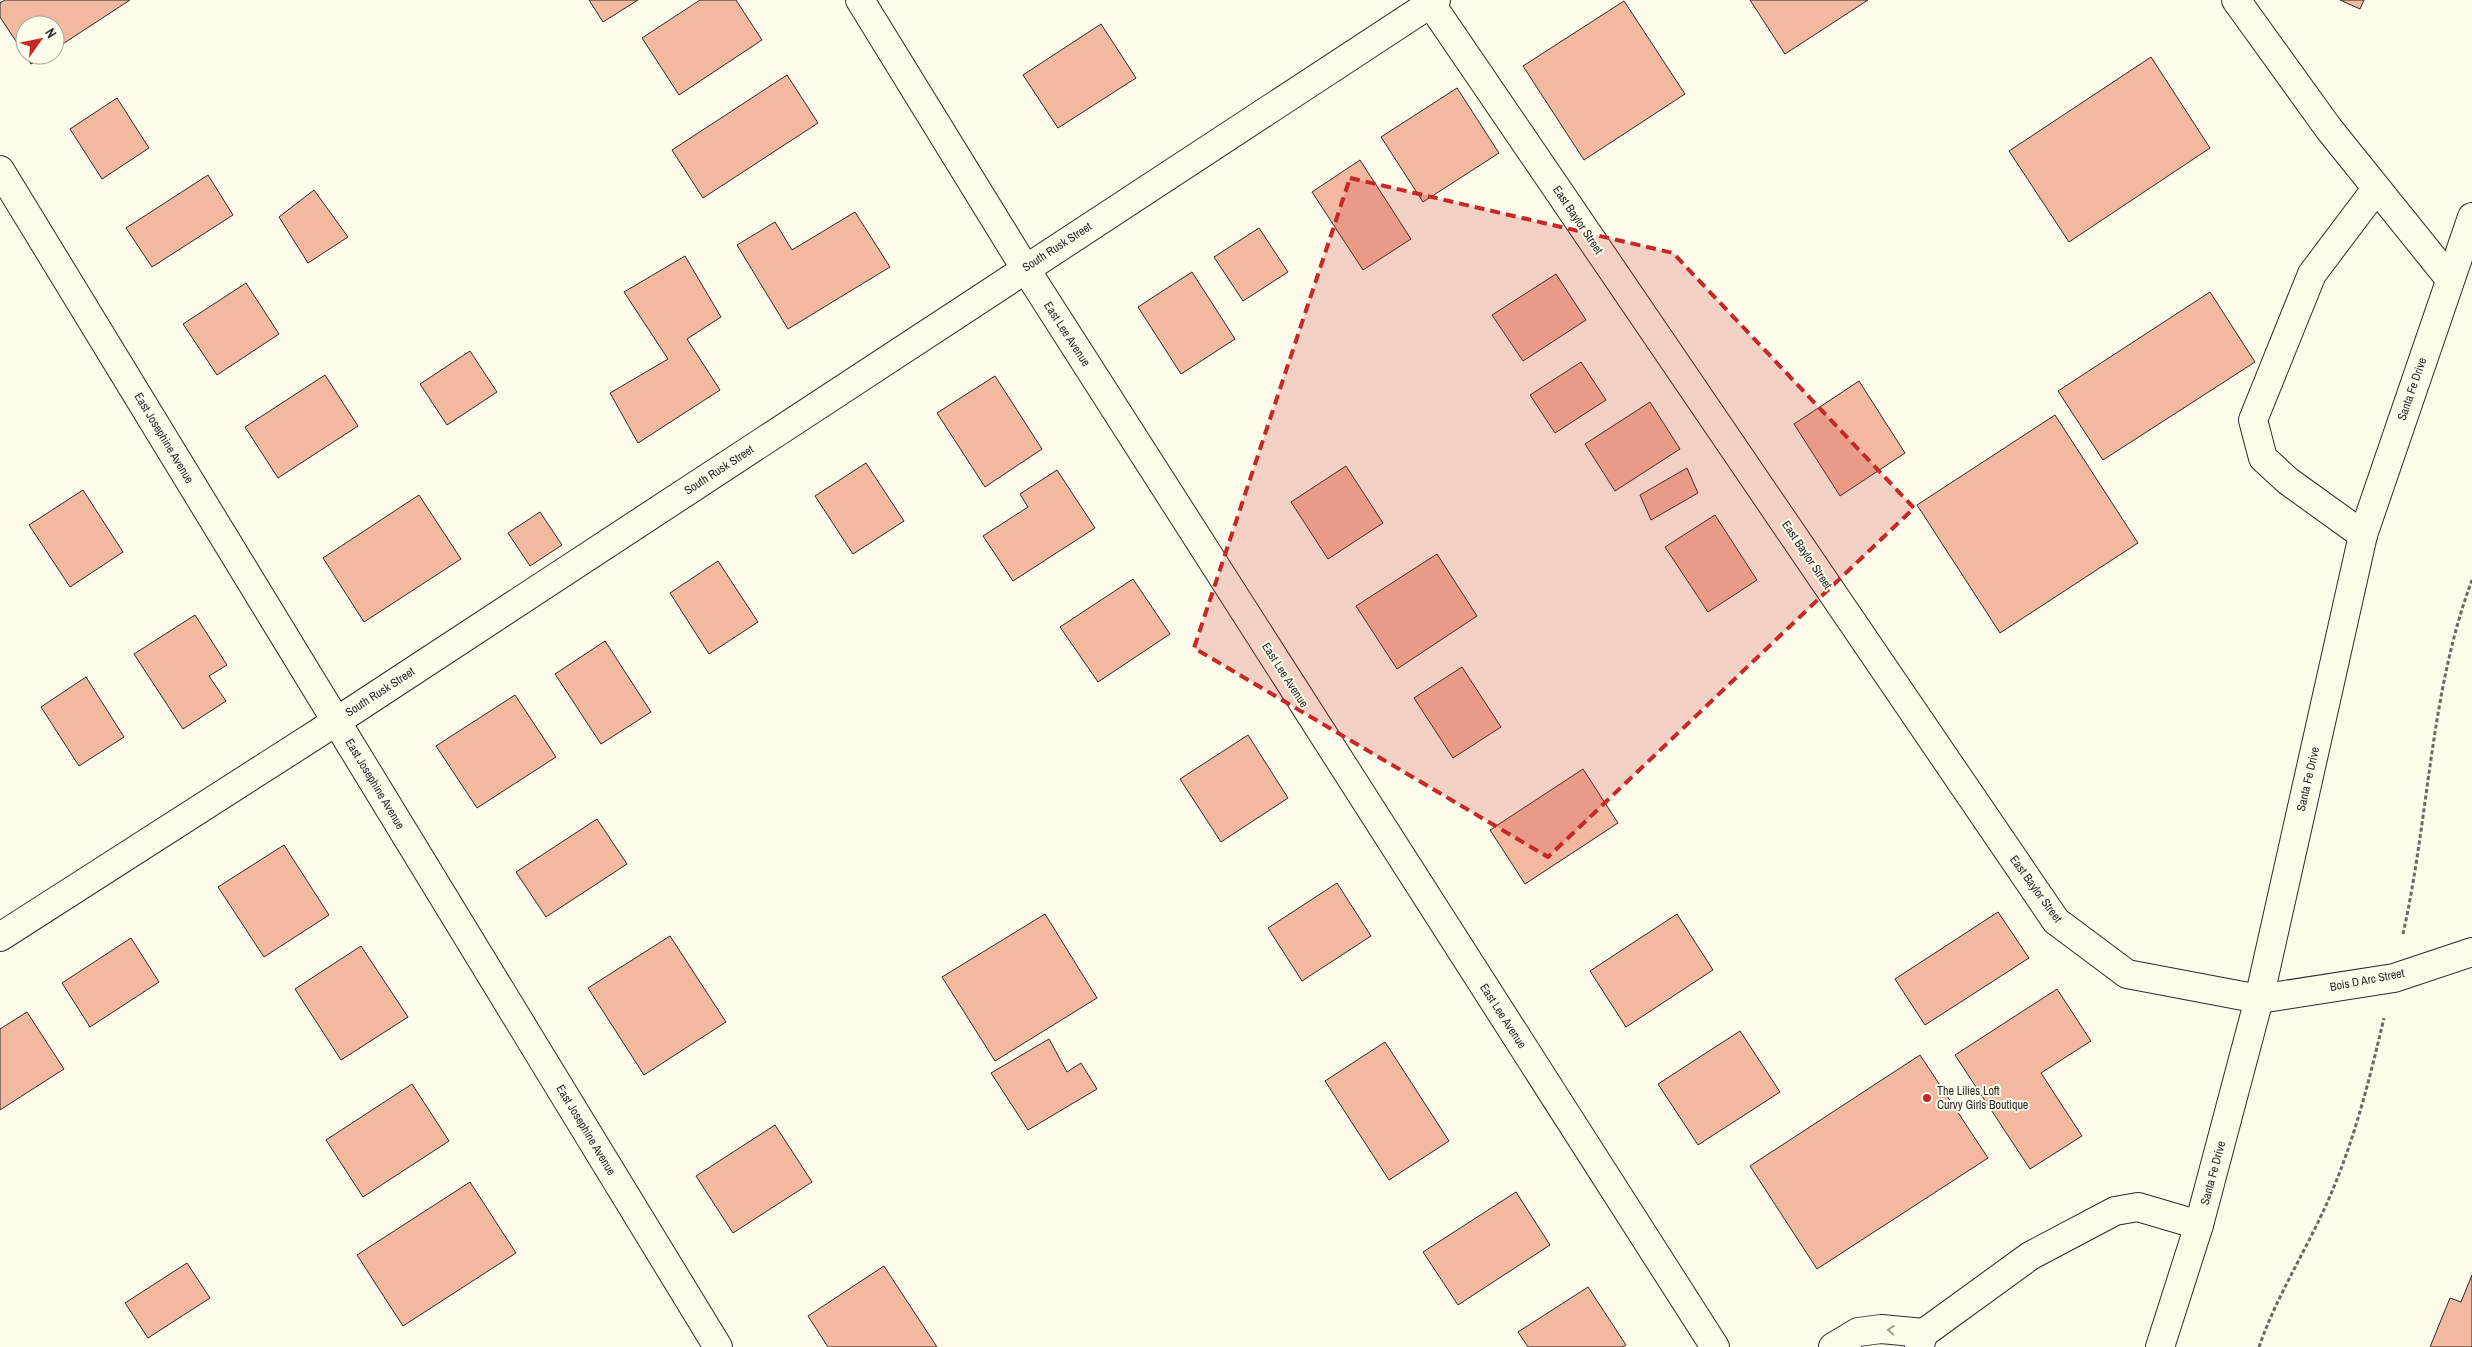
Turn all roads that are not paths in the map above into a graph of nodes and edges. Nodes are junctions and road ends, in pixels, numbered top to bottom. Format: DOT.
graph roads {
  1 [pos="860,0"];
  2 [pos="2236,0"];
  3 [pos="1434,2"];
  4 [pos="0,170"];
  5 [pos="2376,189"];
  6 [pos="2472,217"];
  7 [pos="1025,268"];
  8 [pos="2449,278"];
  9 [pos="2363,535"];
  10 [pos="336,721"];
  11 [pos="0,937"];
  12 [pos="2472,952"];
  13 [pos="2259,998"];
  14 [pos="2199,1225"];
  15 [pos="1921,1340"];
  16 [pos="718,1347"];
  17 [pos="1715,1347"];
  18 [pos="1833,1347"];
  19 [pos="2160,1347"];
  1 -- 7 [label="street, East Lee Avenue"];
  2 -- 5 [label="street"];
  3 -- 7 [label="street, South Rusk Street"];
  3 -- 13 [label="street, East Baylor Street"];
  4 -- 10 [label="street, East Josephine Avenue"];
  5 -- 8 [label="street"];
  5 -- 9 [label="street"];
  6 -- 8 [label="street, Santa Fe Drive"];
  7 -- 10 [label="street, South Rusk Street"];
  7 -- 17 [label="street, East Lee Avenue"];
  8 -- 9 [label="street, Santa Fe Drive"];
  9 -- 13 [label="street, Santa Fe Drive"];
  10 -- 11 [label="street, South Rusk Street"];
  10 -- 16 [label="street, East Josephine Avenue"];
  12 -- 13 [label="street, Bois D Arc Street"];
  13 -- 14 [label="street, Santa Fe Drive"];
  14 -- 15 [label="street"];
  14 -- 19 [label="street, Santa Fe Drive"];
  15 -- 18 [label="street, one-way"];
}
